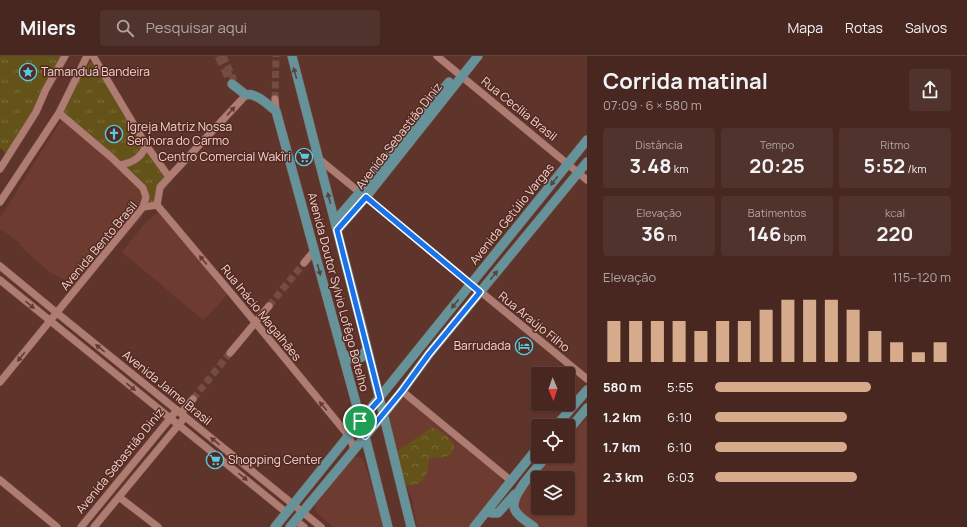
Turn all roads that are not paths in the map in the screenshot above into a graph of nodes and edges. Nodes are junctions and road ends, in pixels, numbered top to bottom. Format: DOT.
graph roads {
  1 [pos="65,56"];
  2 [pos="88,56"];
  3 [pos="93,56"];
  4 [pos="292,56"];
  5 [pos="437,56"];
  6 [pos="470,56"];
  7 [pos="478,56"];
  8 [pos="459,74"];
  9 [pos="232,84"];
  10 [pos="246,95"];
  11 [pos="275,99"];
  12 [pos="276,110"];
  13 [pos="59,113"];
  14 [pos="587,140"];
  15 [pos="146,145"];
  16 [pos="319,159"];
  17 [pos="587,162"];
  18 [pos="568,163"];
  19 [pos="120,165"];
  20 [pos="0,169"];
  21 [pos="578,172"];
  22 [pos="169,177"];
  23 [pos="587,180"];
  24 [pos="160,187"];
  25 [pos="143,188"];
  26 [pos="363,195"];
  27 [pos="0,202"];
  28 [pos="156,205"];
  29 [pos="143,207"];
  30 [pos="336,225"];
  31 [pos="314,251"];
  32 [pos="304,263"];
  33 [pos="0,266"];
  34 [pos="0,280"];
  35 [pos="470,284"];
  36 [pos="480,292"];
  37 [pos="269,306"];
  38 [pos="57,313"];
  39 [pos="50,321"];
  40 [pos="255,323"];
  41 [pos="367,348"];
  42 [pos="230,353"];
  43 [pos="342,353"];
  44 [pos="587,379"];
  45 [pos="0,382"];
  46 [pos="587,390"];
  47 [pos="402,391"];
  48 [pos="193,399"];
  49 [pos="380,399"];
  50 [pos="587,408"];
  51 [pos="181,413"];
  52 [pos="383,415"];
  53 [pos="170,419"];
  54 [pos="562,419"];
  55 [pos="360,421"];
  56 [pos="575,423"];
  57 [pos="178,425"];
  58 [pos="348,435"];
  59 [pos="365,436"];
  60 [pos="353,452"];
  61 [pos="531,455"];
  62 [pos="541,463"];
  63 [pos="0,480"];
  64 [pos="510,480"];
  65 [pos="518,492"];
  66 [pos="119,496"];
  67 [pos="293,505"];
  68 [pos="487,511"];
  69 [pos="302,512"];
  70 [pos="287,513"];
  71 [pos="292,524"];
  72 [pos="408,524"];
  73 [pos="57,527"];
  74 [pos="81,527"];
  75 [pos="94,527"];
  76 [pos="158,527"];
  77 [pos="275,527"];
  78 [pos="304,527"];
  79 [pos="321,527"];
  80 [pos="388,527"];
  81 [pos="474,527"];
  82 [pos="534,527"];
  1 -- 20 [label="street"];
  2 -- 13 [label="street"];
  3 -- 15 [label="street"];
  16 -- 4 [label="main road, Avenida Doutor Sylvio Lofêgo Botelho, one-way"];
  5 -- 8 [label="street, Rua Cecília Brasil"];
  6 -- 8 [label="main road, Avenida Sebastião Diniz"];
  7 -- 8 [label="main road, Avenida Sebastião Diniz"];
  8 -- 18 [label="street, Rua Cecília Brasil"];
  8 -- 26 [label="main road, Avenida Sebastião Diniz"];
  9 -- 10 [label="main road"];
  10 -- 12 [label="main road"];
  22 -- 10 [label="street, Avenida Bento Brasil, one-way"];
  11 -- 12 [label="street"];
  12 -- 31 [label="main road, Avenida Doutor Sylvio Lofêgo Botelho"];
  13 -- 19 [label="street"];
  13 -- 27 [label="street"];
  14 -- 18 [label="main road, Avenida Getúlio Vargas"];
  15 -- 19 [label="street"];
  15 -- 22 [label="street"];
  16 -- 26 [label="street, Rua Araújo Filho"];
  30 -- 16 [label="main road, Avenida Doutor Sylvio Lofêgo Botelho, one-way"];
  17 -- 21 [label="main road, Avenida Getúlio Vargas"];
  18 -- 21 [label="street, Rua Cecília Brasil"];
  18 -- 35 [label="main road, Avenida Getúlio Vargas, one-way"];
  19 -- 25 [label="street"];
  21 -- 23 [label="street, Rua Cecília Brasil"];
  36 -- 21 [label="main road, Avenida Getúlio Vargas, one-way"];
  22 -- 24 [label="street, Avenida Bento Brasil"];
  24 -- 25 [label="street"];
  24 -- 28 [label="street, Avenida Bento Brasil"];
  25 -- 29 [label="street"];
  26 -- 30 [label="main road, Avenida Sebastião Diniz"];
  26 -- 35 [label="street, Rua Araújo Filho"];
  28 -- 29 [label="street, Avenida Bento Brasil"];
  40 -- 28 [label="street, Rua Inácio Magalhães, one-way"];
  29 -- 38 [label="street, Avenida Bento Brasil"];
  30 -- 41 [label="main road, Avenida Doutor Sylvio Lofêgo Botelho"];
  31 -- 32 [label="street"];
  31 -- 43 [label="main road, Avenida Doutor Sylvio Lofêgo Botelho, one-way"];
  33 -- 38 [label="street, Avenida Jaime Brasil"];
  34 -- 39 [label="street, Avenida Jaime Brasil, one-way"];
  35 -- 36 [label="street, Rua Araújo Filho"];
  35 -- 49 [label="main road, Avenida Getúlio Vargas, one-way"];
  36 -- 44 [label="street, Rua Araújo Filho"];
  36 -- 47 [label="main road, Avenida Getúlio Vargas"];
  37 -- 40 [label="street"];
  38 -- 39 [label="street, Avenida Bento Brasil"];
  51 -- 38 [label="street, Avenida Jaime Brasil, one-way"];
  39 -- 45 [label="street, Avenida Bento Brasil, one-way"];
  39 -- 53 [label="street, Avenida Jaime Brasil, one-way"];
  40 -- 42 [label="street"];
  58 -- 40 [label="street, Rua Inácio Magalhães, one-way"];
  41 -- 43 [label="main road"];
  41 -- 49 [label="main road, Avenida Doutor Sylvio Lofêgo Botelho"];
  43 -- 55 [label="main road, Avenida Doutor Sylvio Lofêgo Botelho"];
  46 -- 54 [label="main road"];
  47 -- 52 [label="main road, Avenida Getúlio Vargas"];
  47 -- 64 [label="street"];
  48 -- 51 [label="street"];
  49 -- 52 [label="main road, Avenida Doutor Sylvio Lofêgo Botelho"];
  49 -- 55 [label="main road, Avenida Getúlio Vargas"];
  50 -- 56 [label="main road"];
  51 -- 53 [label="street, Avenida Sebastião Diniz"];
  51 -- 57 [label="street, Avenida Sebastião Diniz"];
  67 -- 51 [label="street, Avenida Jaime Brasil, one-way"];
  52 -- 59 [label="main road, Avenida Getúlio Vargas"];
  52 -- 72 [label="main road, Avenida Doutor Sylvio Lofêgo Botelho"];
  53 -- 57 [label="street, Avenida Jaime Brasil"];
  53 -- 74 [label="street, Avenida Sebastião Diniz"];
  55 -- 58 [label="main road, Avenida Getúlio Vargas"];
  55 -- 59 [label="main road, Avenida Doutor Sylvio Lofêgo Botelho"];
  57 -- 66 [label="street, Avenida Sebastião Diniz"];
  57 -- 70 [label="street, Avenida Jaime Brasil, one-way"];
  58 -- 60 [label="street"];
  58 -- 67 [label="main road, Avenida Getúlio Vargas"];
  59 -- 60 [label="main road, Avenida Getúlio Vargas"];
  59 -- 80 [label="main road, Avenida Doutor Sylvio Lofêgo Botelho"];
  60 -- 69 [label="main road, Avenida Getúlio Vargas"];
  61 -- 64 [label="main road"];
  62 -- 65 [label="main road"];
  63 -- 73 [label="street"];
  64 -- 68 [label="main road"];
  65 -- 68 [label="main road"];
  65 -- 82 [label="main road"];
  66 -- 75 [label="street, Avenida Sebastião Diniz"];
  66 -- 76 [label="street"];
  67 -- 69 [label="street, Avenida Jaime Brasil"];
  67 -- 70 [label="main road, Avenida Getúlio Vargas"];
  68 -- 81 [label="main road"];
  69 -- 71 [label="main road, Avenida Getúlio Vargas"];
  69 -- 79 [label="street, Avenida Jaime Brasil"];
  70 -- 77 [label="main road, Avenida Getúlio Vargas"];
  71 -- 78 [label="street"];
}
